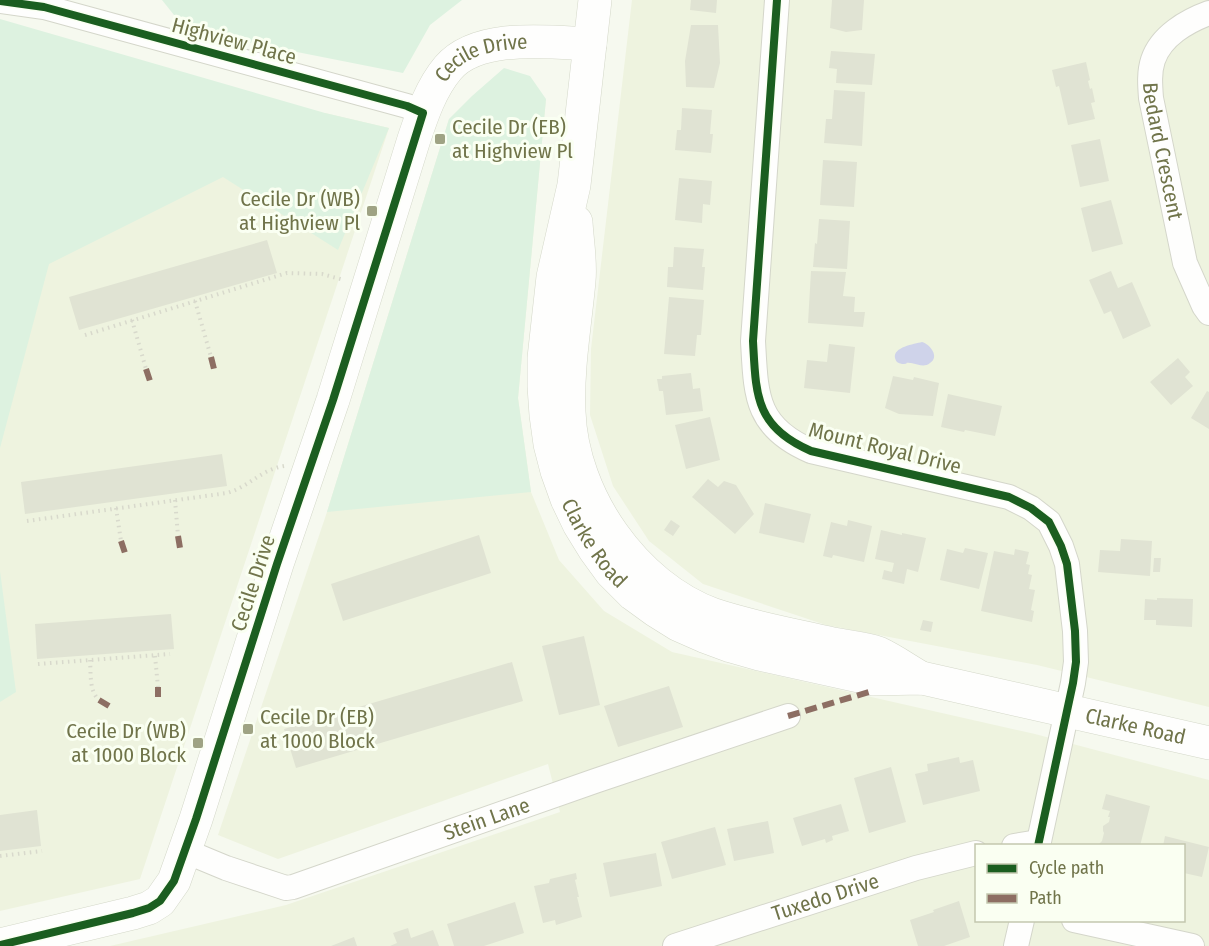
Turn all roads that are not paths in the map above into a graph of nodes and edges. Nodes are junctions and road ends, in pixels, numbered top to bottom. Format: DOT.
graph roads {
  1 [pos="777,0"];
  2 [pos="0,1"];
  3 [pos="595,1"];
  4 [pos="1209,13"];
  5 [pos="590,44"];
  6 [pos="423,113"];
  7 [pos="1209,312"];
  8 [pos="1067,710"];
  9 [pos="788,716"];
  10 [pos="1209,743"];
  11 [pos="1038,844"];
  12 [pos="185,851"];
  13 [pos="975,853"];
  14 [pos="1022,922"];
  15 [pos="1079,922"];
  16 [pos="0,945"];
  17 [pos="675,946"];
  18 [pos="1016,946"];
  19 [pos="1192,946"];
  1 -- 8 [label="street, Mount Royal Drive"];
  2 -- 6 [label="street, Highview Place"];
  3 -- 5 [label="main road, Clarke Road"];
  4 -- 7 [label="street, Bedard Crescent"];
  5 -- 6 [label="main road, Cecile Drive"];
  5 -- 8 [label="main road, Clarke Road"];
  6 -- 12 [label="main road, Cecile Drive"];
  8 -- 10 [label="main road, Clarke Road"];
  8 -- 11 [label="street, Mount Royal Drive"];
  9 -- 12 [label="street, Stein Lane"];
  12 -- 16 [label="main road, Cecile Drive"];
  13 -- 17 [label="street, Tuxedo Drive"];
  14 -- 18 [label="street"];
  15 -- 19 [label="street"];
}
